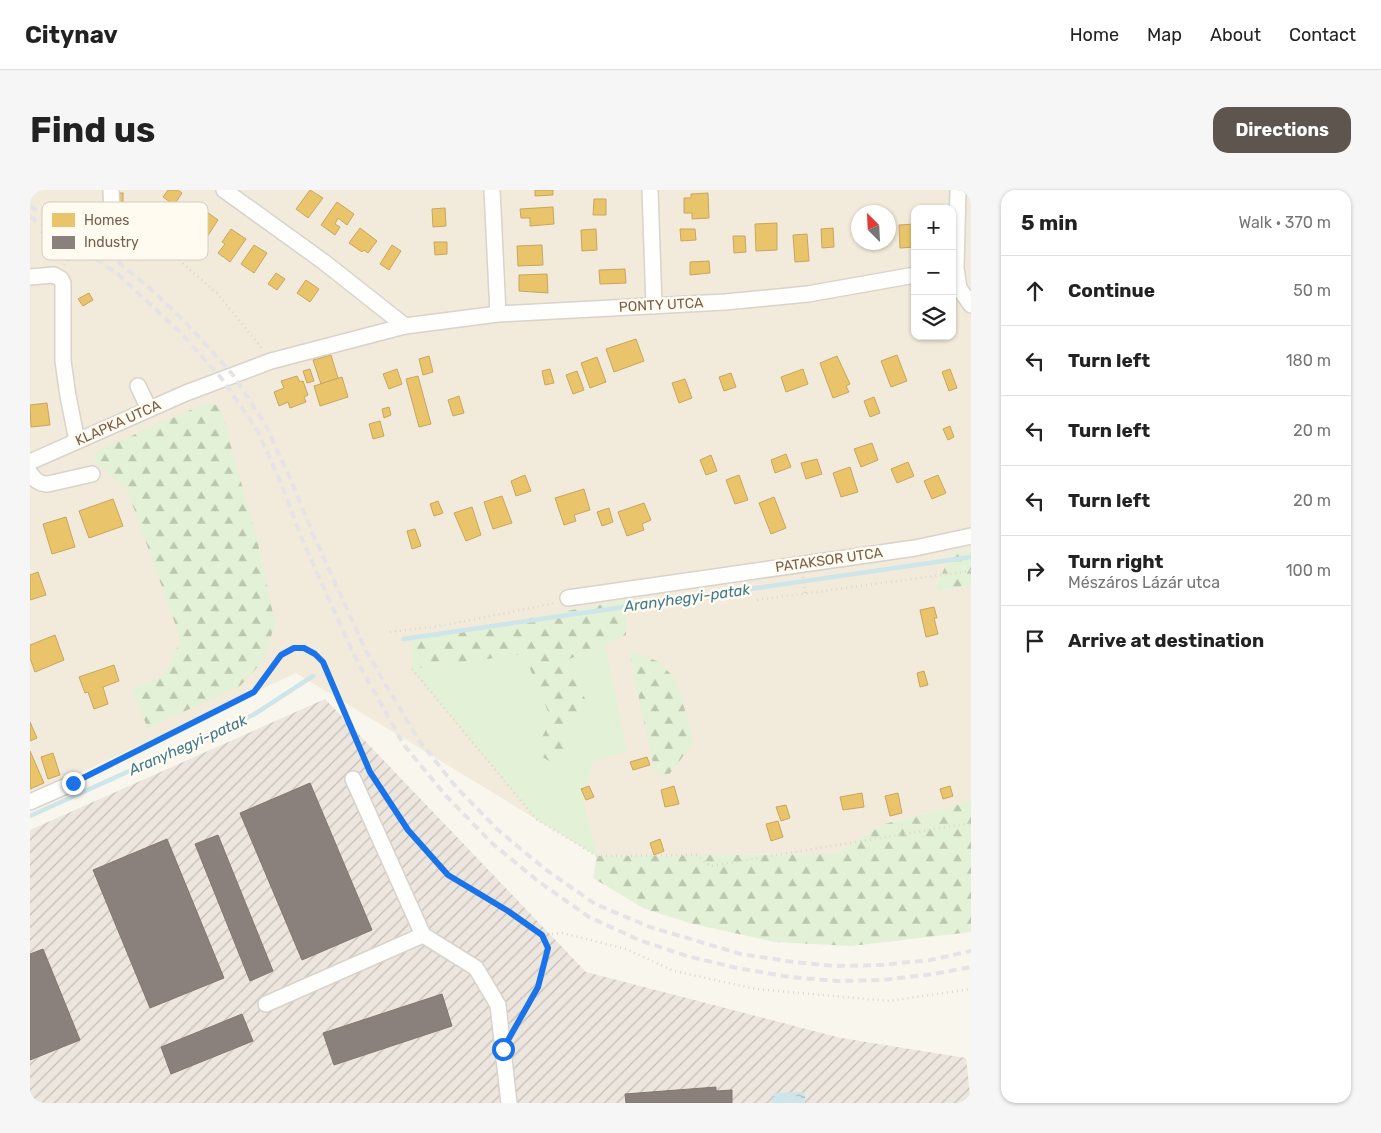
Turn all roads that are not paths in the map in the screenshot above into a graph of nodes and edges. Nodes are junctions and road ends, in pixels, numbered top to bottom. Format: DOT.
graph roads {
  1 [pos="224,190"];
  2 [pos="492,190"];
  3 [pos="650,190"];
  4 [pos="958,190"];
  5 [pos="955,250"];
  6 [pos="911,276"];
  7 [pos="956,276"];
  8 [pos="30,277"];
  9 [pos="971,305"];
  10 [pos="654,306"];
  11 [pos="498,314"];
  12 [pos="405,326"];
  13 [pos="246,370"];
  14 [pos="138,386"];
  15 [pos="149,409"];
  16 [pos="77,441"];
  17 [pos="30,462"];
  18 [pos="30,473"];
  19 [pos="92,474"];
  20 [pos="971,536"];
  21 [pos="568,598"];
  22 [pos="353,779"];
  23 [pos="69,785"];
  24 [pos="30,802"];
  25 [pos="423,935"];
  26 [pos="266,1004"];
  27 [pos="509,1103"];
  1 -- 12 [label="street"];
  2 -- 11 [label="street"];
  3 -- 10 [label="street"];
  4 -- 5 [label="street"];
  6 -- 10 [label="street, PONTY UTCA"];
  7 -- 9 [label="street"];
  8 -- 16 [label="street"];
  10 -- 11 [label="street, PONTY UTCA"];
  11 -- 12 [label="street, PONTY UTCA"];
  12 -- 13 [label="street, PONTY UTCA"];
  13 -- 15 [label="street, KLAPKA UTCA"];
  14 -- 15 [label="street"];
  15 -- 16 [label="street, KLAPKA UTCA"];
  16 -- 17 [label="street, KLAPKA UTCA"];
  18 -- 19 [label="street"];
  20 -- 21 [label="street, PATAKSOR UTCA"];
  22 -- 25 [label="street"];
  23 -- 24 [label="street"];
  25 -- 26 [label="street"];
  25 -- 27 [label="street"];
}
